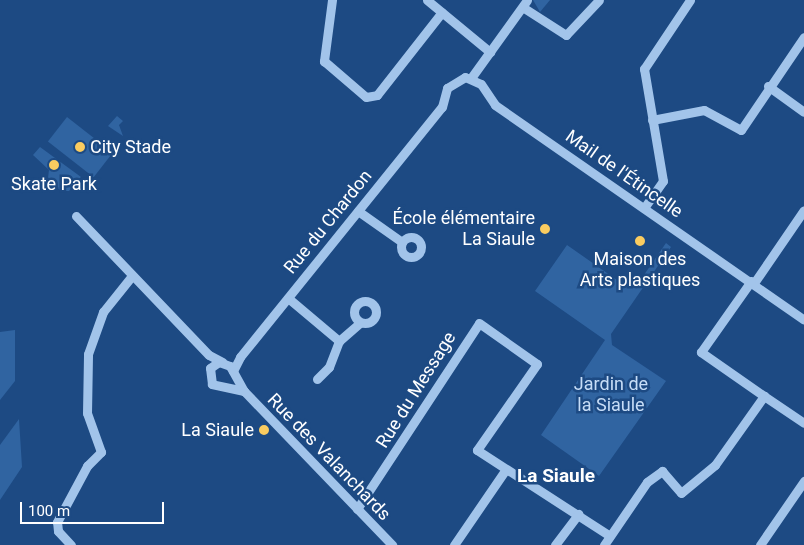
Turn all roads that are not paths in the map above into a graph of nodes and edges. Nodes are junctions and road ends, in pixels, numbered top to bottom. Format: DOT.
graph roads {
  1 [pos="332,0"];
  2 [pos="427,0"];
  3 [pos="599,0"];
  4 [pos="690,0"];
  5 [pos="526,4"];
  6 [pos="442,12"];
  7 [pos="804,37"];
  8 [pos="490,52"];
  9 [pos="471,78"];
  10 [pos="768,86"];
  11 [pos="804,112"];
  12 [pos="652,120"];
  13 [pos="644,208"];
  14 [pos="804,210"];
  15 [pos="358,211"];
  16 [pos="76,216"];
  17 [pos="402,242"];
  18 [pos="131,277"];
  19 [pos="753,282"];
  20 [pos="288,298"];
  21 [pos="804,320"];
  22 [pos="360,323"];
  23 [pos="339,341"];
  24 [pos="209,355"];
  25 [pos="240,357"];
  26 [pos="224,362"];
  27 [pos="211,366"];
  28 [pos="233,372"];
  29 [pos="317,379"];
  30 [pos="224,387"];
  31 [pos="244,391"];
  32 [pos="764,396"];
  33 [pos="804,422"];
  34 [pos="506,469"];
  35 [pos="804,481"];
  36 [pos="357,509"];
  37 [pos="578,514"];
  38 [pos="610,536"];
  39 [pos="71,545"];
  40 [pos="392,545"];
  41 [pos="454,545"];
  42 [pos="556,545"];
  43 [pos="604,545"];
  44 [pos="760,545"];
  1 -- 6 [label="street"];
  2 -- 6 [label="street"];
  3 -- 5 [label="street"];
  4 -- 12 [label="street"];
  5 -- 8 [label="street"];
  6 -- 8 [label="street"];
  7 -- 10 [label="street"];
  8 -- 9 [label="street"];
  9 -- 13 [label="street, Mail de l'Étincelle"];
  9 -- 15 [label="street, Rue du Chardon"];
  10 -- 11 [label="street"];
  10 -- 12 [label="street"];
  12 -- 13 [label="street"];
  13 -- 19 [label="street, Mail de l'Étincelle"];
  14 -- 19 [label="street"];
  15 -- 17 [label="street"];
  15 -- 20 [label="street, Rue du Chardon"];
  16 -- 18 [label="street"];
  18 -- 24 [label="street"];
  18 -- 39 [label="street"];
  19 -- 21 [label="street, Mail de l'Étincelle"];
  19 -- 32 [label="street"];
  20 -- 23 [label="street"];
  20 -- 25 [label="street, Rue du Chardon"];
  22 -- 23 [label="street"];
  23 -- 29 [label="street"];
  24 -- 26 [label="street"];
  24 -- 27 [label="street"];
  25 -- 26 [label="street"];
  25 -- 28 [label="street, Rue du Chardon"];
  26 -- 27 [label="street"];
  26 -- 28 [label="street, Rue des Valanchards"];
  27 -- 30 [label="street"];
  28 -- 30 [label="street, Rue du Chardon"];
  28 -- 31 [label="street, Rue des Valanchards"];
  30 -- 31 [label="street, Rue des Valanchards"];
  31 -- 36 [label="street, Rue des Valanchards"];
  32 -- 33 [label="street"];
  32 -- 38 [label="street"];
  34 -- 36 [label="street, Rue du Message"];
  34 -- 37 [label="street"];
  34 -- 41 [label="street"];
  35 -- 44 [label="street"];
  36 -- 40 [label="street, Rue des Valanchards"];
  37 -- 38 [label="street"];
  37 -- 42 [label="street"];
  38 -- 43 [label="street"];
}
